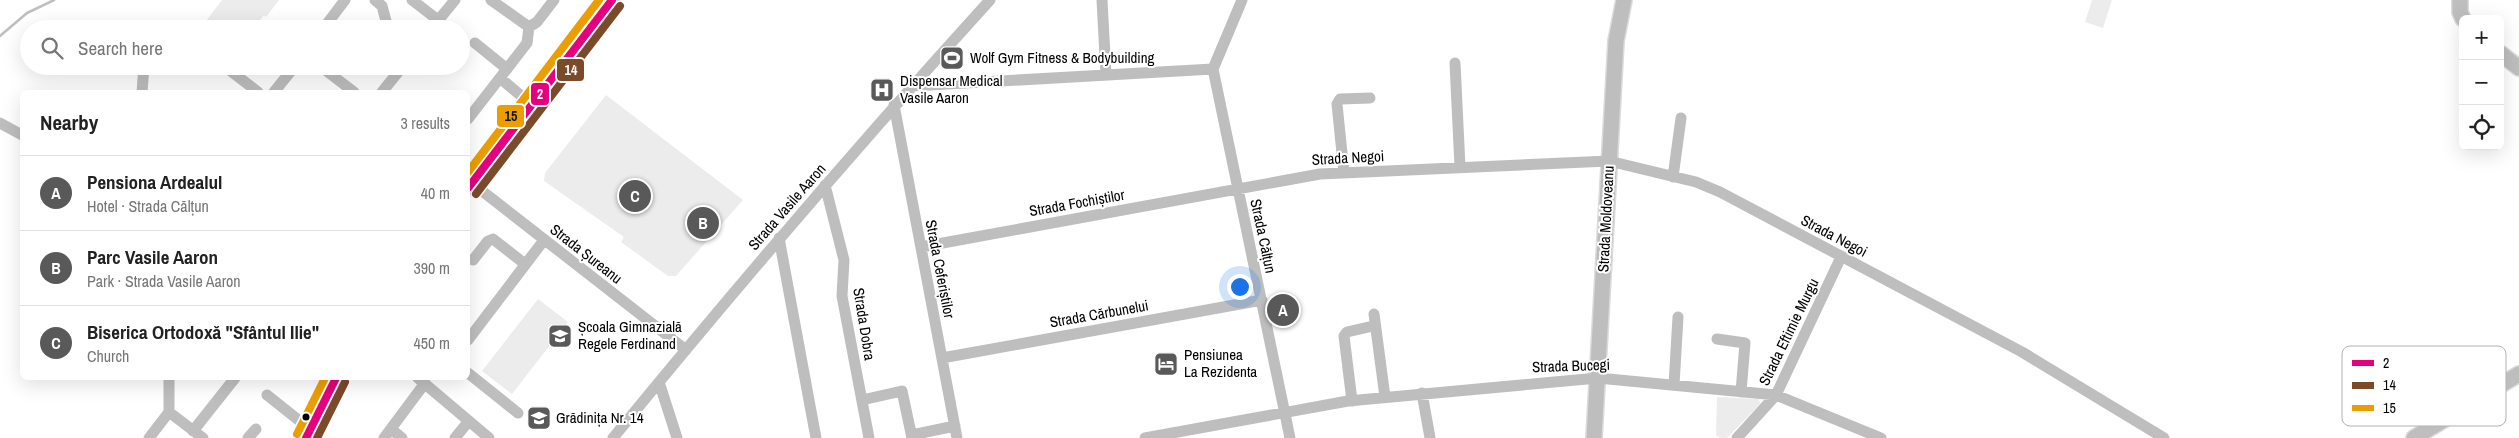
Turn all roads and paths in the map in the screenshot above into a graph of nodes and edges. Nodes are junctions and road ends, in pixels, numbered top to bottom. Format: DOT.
graph roads {
  1 [pos="345,0"];
  2 [pos="375,0"];
  3 [pos="412,0"];
  4 [pos="455,0"];
  5 [pos="491,0"];
  6 [pos="554,0"];
  7 [pos="612,0"];
  8 [pos="990,0"];
  9 [pos="1102,0"];
  10 [pos="1242,0"];
  11 [pos="1624,0"];
  12 [pos="2460,0"];
  13 [pos="2461,15"];
  14 [pos="330,20"];
  15 [pos="386,20"];
  16 [pos="431,20"];
  17 [pos="438,20"];
  18 [pos="529,27"];
  19 [pos="475,43"];
  20 [pos="2504,56"];
  21 [pos="1455,63"];
  22 [pos="2519,68"];
  23 [pos="1213,69"];
  24 [pos="504,73"];
  25 [pos="143,75"];
  26 [pos="236,75"];
  27 [pos="288,75"];
  28 [pos="332,75"];
  29 [pos="395,75"];
  30 [pos="1106,75"];
  31 [pos="912,86"];
  32 [pos="142,90"];
  33 [pos="255,90"];
  34 [pos="276,90"];
  35 [pos="351,90"];
  36 [pos="384,90"];
  37 [pos="1370,98"];
  38 [pos="532,105"];
  39 [pos="894,105"];
  40 [pos="470,116"];
  41 [pos="1682,118"];
  42 [pos="0,123"];
  43 [pos="20,134"];
  44 [pos="1609,161"];
  45 [pos="1460,167"];
  46 [pos="1344,173"];
  47 [pos="1672,176"];
  48 [pos="470,182"];
  49 [pos="470,184"];
  50 [pos="825,185"];
  51 [pos="1238,189"];
  52 [pos="779,238"];
  53 [pos="544,240"];
  54 [pos="921,247"];
  55 [pos="1841,257"];
  56 [pos="473,260"];
  57 [pos="525,264"];
  58 [pos="1262,300"];
  59 [pos="1374,314"];
  60 [pos="1678,317"];
  61 [pos="1373,326"];
  62 [pos="470,337"];
  63 [pos="1717,339"];
  64 [pos="686,350"];
  65 [pos="942,358"];
  66 [pos="2519,374"];
  67 [pos="470,375"];
  68 [pos="1598,378"];
  69 [pos="169,380"];
  70 [pos="233,380"];
  71 [pos="335,380"];
  72 [pos="422,380"];
  73 [pos="659,382"];
  74 [pos="2506,382"];
  75 [pos="1674,385"];
  76 [pos="1740,392"];
  77 [pos="1422,394"];
  78 [pos="267,395"];
  79 [pos="1776,396"];
  80 [pos="1385,397"];
  81 [pos="862,400"];
  82 [pos="1352,401"];
  83 [pos="169,412"];
  84 [pos="1285,412"];
  85 [pos="518,413"];
  86 [pos="301,422"];
  87 [pos="468,422"];
  88 [pos="955,426"];
  89 [pos="2434,426"];
  90 [pos="193,430"];
  91 [pos="387,434"];
  92 [pos="912,437"];
  93 [pos="149,438"];
  94 [pos="203,438"];
  95 [pos="306,438"];
  96 [pos="402,438"];
  97 [pos="455,438"];
  98 [pos="489,438"];
  99 [pos="614,438"];
  100 [pos="677,438"];
  101 [pos="816,438"];
  102 [pos="870,438"];
  103 [pos="957,438"];
  104 [pos="1145,438"];
  105 [pos="1290,438"];
  106 [pos="1430,438"];
  107 [pos="1594,438"];
  108 [pos="1737,438"];
  109 [pos="1881,438"];
  110 [pos="2164,438"];
  111 [pos="2414,438"];
  1 -- 14 [label="street"];
  2 -- 15 [label="street"];
  3 -- 16 [label="street"];
  4 -- 17 [label="street"];
  5 -- 18 [label="street"];
  6 -- 18 [label="street"];
  7 -- 38 [label="main road"];
  8 -- 31 [label="street, Strada Vasile Aaron"];
  9 -- 30 [label="street"];
  10 -- 23 [label="street"];
  11 -- 44 [label="main road, Strada Moldoveanu"];
  12 -- 13 [label="main road"];
  18 -- 24 [label="street"];
  19 -- 24 [label="street"];
  20 -- 22 [label="main road"];
  21 -- 45 [label="street"];
  23 -- 30 [label="street"];
  23 -- 51 [label="street, Strada Călțun"];
  24 -- 38 [label="street"];
  24 -- 40 [label="street"];
  25 -- 32 [label="street"];
  26 -- 33 [label="street"];
  27 -- 34 [label="street"];
  28 -- 35 [label="street"];
  29 -- 36 [label="street"];
  30 -- 31 [label="street"];
  31 -- 39 [label="street, Strada Vasile Aaron"];
  37 -- 46 [label="street"];
  38 -- 48 [label="main road"];
  39 -- 50 [label="street, Strada Vasile Aaron"];
  39 -- 54 [label="street, Strada Ceferiștilor"];
  41 -- 47 [label="street"];
  42 -- 43 [label="street"];
  44 -- 45 [label="street, Strada Negoi"];
  44 -- 47 [label="street, Strada Negoi"];
  44 -- 68 [label="main road, Strada Moldoveanu"];
  45 -- 46 [label="street, Strada Negoi"];
  46 -- 51 [label="street, Strada Negoi"];
  47 -- 55 [label="street, Strada Negoi"];
  49 -- 53 [label="street, Strada Șureanu"];
  50 -- 52 [label="street, Strada Vasile Aaron"];
  50 -- 81 [label="street, Strada Dobra"];
  51 -- 54 [label="street, Strada Fochiștilor"];
  51 -- 58 [label="street, Strada Călțun"];
  52 -- 64 [label="street, Strada Vasile Aaron"];
  52 -- 101 [label="street"];
  53 -- 57 [label="street"];
  53 -- 64 [label="street, Strada Șureanu"];
  54 -- 65 [label="street, Strada Ceferiștilor"];
  55 -- 79 [label="street, Strada Eftimie Murgu"];
  55 -- 110 [label="street, Strada Negoi"];
  56 -- 57 [label="street"];
  57 -- 62 [label="street"];
  58 -- 65 [label="street, Strada Cărbunelui"];
  58 -- 84 [label="street, Strada Călțun"];
  59 -- 80 [label="street"];
  60 -- 75 [label="street"];
  61 -- 82 [label="street"];
  63 -- 76 [label="street"];
  64 -- 73 [label="street, Strada Vasile Aaron"];
  65 -- 88 [label="street, Strada Ceferiștilor"];
  66 -- 74 [label="main road"];
  67 -- 85 [label="street"];
  68 -- 75 [label="street, Strada Bucegi"];
  68 -- 77 [label="street, Strada Bucegi"];
  68 -- 107 [label="main road, Strada Moldoveanu"];
  69 -- 83 [label="street"];
  70 -- 90 [label="street"];
  71 -- 95 [label="main road"];
  72 -- 87 [label="street"];
  72 -- 91 [label="street"];
  73 -- 99 [label="street, Strada Vasile Aaron"];
  73 -- 100 [label="street"];
  75 -- 76 [label="street, Strada Bucegi"];
  76 -- 79 [label="street, Strada Bucegi"];
  77 -- 80 [label="street, Strada Bucegi"];
  77 -- 106 [label="street"];
  78 -- 86 [label="street"];
  79 -- 108 [label="street, Strada Eftimie Murgu"];
  79 -- 109 [label="street, Strada Bucegi"];
  80 -- 82 [label="street, Strada Bucegi"];
  81 -- 92 [label="street"];
  81 -- 102 [label="street, Strada Dobra"];
  82 -- 84 [label="street, Strada Bucegi"];
  83 -- 90 [label="street"];
  83 -- 93 [label="street"];
  84 -- 104 [label="street, Strada Bucegi"];
  84 -- 105 [label="street, Strada Călțun"];
  87 -- 97 [label="street"];
  87 -- 98 [label="street"];
  88 -- 92 [label="street"];
  88 -- 103 [label="street, Strada Ceferiștilor"];
  89 -- 111 [label="main road"];
  90 -- 94 [label="street"];
  91 -- 96 [label="street"];
}
